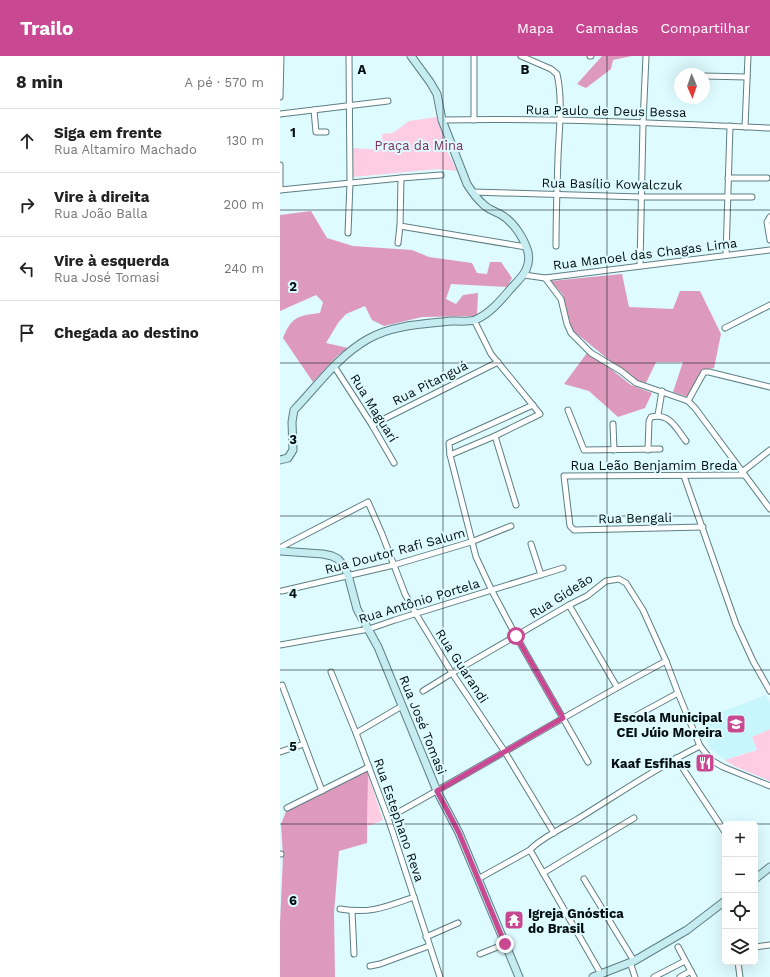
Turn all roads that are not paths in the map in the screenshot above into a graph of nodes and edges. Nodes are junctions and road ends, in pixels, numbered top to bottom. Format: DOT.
graph roads {
  1 [pos="281,56"];
  2 [pos="349,56"];
  3 [pos="411,56"];
  4 [pos="474,56"];
  5 [pos="521,56"];
  6 [pos="646,56"];
  7 [pos="748,56"];
  8 [pos="710,76"];
  9 [pos="747,78"];
  10 [pos="280,97"];
  11 [pos="388,101"];
  12 [pos="349,105"];
  13 [pos="314,110"];
  14 [pos="280,114"];
  15 [pos="442,120"];
  16 [pos="474,120"];
  17 [pos="560,120"];
  18 [pos="643,123"];
  19 [pos="730,126"];
  20 [pos="745,127"];
  21 [pos="770,128"];
  22 [pos="326,132"];
  23 [pos="280,165"];
  24 [pos="441,175"];
  25 [pos="401,178"];
  26 [pos="728,178"];
  27 [pos="767,178"];
  28 [pos="350,183"];
  29 [pos="280,190"];
  30 [pos="472,192"];
  31 [pos="556,194"];
  32 [pos="641,197"];
  33 [pos="752,197"];
  34 [pos="727,198"];
  35 [pos="770,217"];
  36 [pos="400,226"];
  37 [pos="348,233"];
  38 [pos="770,240"];
  39 [pos="398,243"];
  40 [pos="556,246"];
  41 [pos="526,247"];
  42 [pos="770,250"];
  43 [pos="726,255"];
  44 [pos="640,266"];
  45 [pos="524,275"];
  46 [pos="544,278"];
  47 [pos="770,305"];
  48 [pos="474,320"];
  49 [pos="725,328"];
  50 [pos="498,362"];
  51 [pos="334,366"];
  52 [pos="770,387"];
  53 [pos="662,391"];
  54 [pos="688,401"];
  55 [pos="533,405"];
  56 [pos="568,410"];
  57 [pos="658,415"];
  58 [pos="613,424"];
  59 [pos="372,425"];
  60 [pos="495,436"];
  61 [pos="686,441"];
  62 [pos="660,449"];
  63 [pos="614,450"];
  64 [pos="648,450"];
  65 [pos="770,450"];
  66 [pos="450,455"];
  67 [pos="280,460"];
  68 [pos="394,463"];
  69 [pos="743,473"];
  70 [pos="684,476"];
  71 [pos="516,506"];
  72 [pos="770,509"];
  73 [pos="511,526"];
  74 [pos="570,526"];
  75 [pos="703,527"];
  76 [pos="471,542"];
  77 [pos="531,544"];
  78 [pos="280,550"];
  79 [pos="394,565"];
  80 [pos="563,568"];
  81 [pos="348,575"];
  82 [pos="541,575"];
  83 [pos="492,590"];
  84 [pos="282,591"];
  85 [pos="569,605"];
  86 [pos="416,614"];
  87 [pos="369,629"];
  88 [pos="516,636"];
  89 [pos="280,645"];
  90 [pos="666,661"];
  91 [pos="331,672"];
  92 [pos="452,673"];
  93 [pos="282,685"];
  94 [pos="617,687"];
  95 [pos="423,691"];
  96 [pos="770,691"];
  97 [pos="678,693"];
  98 [pos="402,706"];
  99 [pos="563,718"];
  100 [pos="632,718"];
  101 [pos="356,733"];
  102 [pos="304,744"];
  103 [pos="700,746"];
  104 [pos="280,752"];
  105 [pos="505,752"];
  106 [pos="676,758"];
  107 [pos="588,762"];
  108 [pos="369,767"];
  109 [pos="770,786"];
  110 [pos="322,791"];
  111 [pos="437,791"];
  112 [pos="287,808"];
  113 [pos="388,818"];
  114 [pos="634,818"];
  115 [pos="722,827"];
  116 [pos="554,833"];
  117 [pos="530,850"];
  118 [pos="770,867"];
  119 [pos="543,873"];
  120 [pos="758,876"];
  121 [pos="584,879"];
  122 [pos="478,880"];
  123 [pos="414,897"];
  124 [pos="722,903"];
  125 [pos="340,909"];
  126 [pos="352,911"];
  127 [pos="458,923"];
  128 [pos="426,937"];
  129 [pos="505,944"];
  130 [pos="770,945"];
  131 [pos="429,946"];
  132 [pos="678,947"];
  133 [pos="758,947"];
  134 [pos="354,954"];
  135 [pos="480,954"];
  136 [pos="632,961"];
  137 [pos="685,961"];
  138 [pos="738,965"];
  139 [pos="370,966"];
  140 [pos="691,971"];
  141 [pos="601,974"];
  142 [pos="440,977"];
  143 [pos="519,977"];
  144 [pos="593,977"];
  145 [pos="635,977"];
  146 [pos="654,977"];
  147 [pos="680,977"];
  148 [pos="694,977"];
  149 [pos="740,977"];
  1 -- 10 [label="street"];
  2 -- 12 [label="street"];
  3 -- 15 [label="street"];
  4 -- 16 [label="street"];
  5 -- 17 [label="street"];
  6 -- 18 [label="street"];
  7 -- 9 [label="street"];
  8 -- 9 [label="street"];
  9 -- 20 [label="street"];
  11 -- 12 [label="street"];
  12 -- 13 [label="street"];
  12 -- 28 [label="street"];
  13 -- 14 [label="street"];
  13 -- 22 [label="street"];
  15 -- 16 [label="street, Rua Paulo de Deus Bessa"];
  15 -- 30 [label="street"];
  16 -- 17 [label="street, Rua Paulo de Deus Bessa"];
  17 -- 18 [label="street, Rua Paulo de Deus Bessa"];
  17 -- 31 [label="street"];
  18 -- 19 [label="street, Rua Paulo de Deus Bessa"];
  18 -- 32 [label="street"];
  19 -- 20 [label="street, Rua Paulo de Deus Bessa"];
  19 -- 26 [label="street"];
  20 -- 21 [label="street, Rua Paulo de Deus Bessa"];
  23 -- 29 [label="street"];
  24 -- 25 [label="street"];
  25 -- 28 [label="street"];
  25 -- 36 [label="street"];
  26 -- 27 [label="street"];
  26 -- 34 [label="street"];
  28 -- 29 [label="street"];
  28 -- 37 [label="street"];
  30 -- 31 [label="street, Rua Basílio Kowalczuk"];
  30 -- 41 [label="street"];
  31 -- 32 [label="street, Rua Basílio Kowalczuk"];
  31 -- 40 [label="street"];
  32 -- 34 [label="street, Rua Basílio Kowalczuk"];
  32 -- 44 [label="street"];
  33 -- 34 [label="street, Rua Basílio Kowalczuk"];
  34 -- 43 [label="street"];
  35 -- 38 [label="street"];
  36 -- 39 [label="street"];
  36 -- 41 [label="street"];
  41 -- 45 [label="street"];
  42 -- 43 [label="street, Rua Manoel das Chagas Lima"];
  43 -- 44 [label="street, Rua Manoel das Chagas Lima"];
  44 -- 46 [label="street, Rua Manoel das Chagas Lima"];
  45 -- 46 [label="street, Rua Manoel das Chagas Lima"];
  45 -- 48 [label="street"];
  46 -- 53 [label="street"];
  47 -- 49 [label="street"];
  48 -- 50 [label="street"];
  48 -- 51 [label="street"];
  50 -- 55 [label="street"];
  50 -- 59 [label="street, Rua Pitanguá"];
  51 -- 59 [label="street, Rua Maguarí"];
  51 -- 67 [label="street"];
  52 -- 54 [label="street"];
  53 -- 54 [label="street"];
  53 -- 57 [label="street"];
  54 -- 69 [label="street"];
  55 -- 60 [label="street"];
  55 -- 66 [label="street"];
  56 -- 63 [label="street"];
  57 -- 61 [label="street"];
  57 -- 64 [label="street"];
  58 -- 63 [label="street"];
  59 -- 68 [label="street, Rua Maguarí"];
  60 -- 66 [label="street"];
  60 -- 71 [label="street"];
  62 -- 64 [label="street"];
  63 -- 64 [label="street"];
  65 -- 69 [label="street"];
  66 -- 76 [label="street"];
  69 -- 70 [label="street, Rua Leão Benjamim Breda"];
  69 -- 72 [label="street"];
  70 -- 74 [label="street, Rua Leão Benjamim Breda"];
  70 -- 75 [label="street"];
  73 -- 76 [label="street, Rua Doutor Rafi Salum"];
  74 -- 75 [label="street, Rua Bengali"];
  75 -- 96 [label="street"];
  76 -- 79 [label="street, Rua Doutor Rafi Salum"];
  76 -- 83 [label="street"];
  77 -- 82 [label="street"];
  78 -- 79 [label="street, Rua Guarandi"];
  78 -- 81 [label="street, Rua José Tomasi"];
  79 -- 81 [label="street, Rua Doutor Rafi Salum"];
  79 -- 86 [label="street, Rua Guarandi"];
  80 -- 82 [label="street, Rua Antônio Portela"];
  81 -- 84 [label="street, Rua Doutor Rafi Salum"];
  81 -- 87 [label="street, Rua José Tomasi"];
  82 -- 83 [label="street, Rua Antônio Portela"];
  83 -- 86 [label="street, Rua Antônio Portela"];
  83 -- 88 [label="street"];
  85 -- 88 [label="street, Rua Gideão"];
  85 -- 90 [label="street, Rua Gideão"];
  85 -- 94 [label="street"];
  86 -- 87 [label="street, Rua Antônio Portela"];
  86 -- 92 [label="street, Rua Guarandi"];
  87 -- 89 [label="street, Rua Antônio Portela"];
  87 -- 98 [label="street, Rua José Tomasi"];
  88 -- 92 [label="street, Rua Gideão"];
  88 -- 99 [label="street"];
  90 -- 94 [label="street"];
  90 -- 97 [label="street"];
  91 -- 101 [label="street, Rua Estephano Reva"];
  92 -- 95 [label="street, Rua Gideão"];
  92 -- 105 [label="street, Rua Guarandi"];
  93 -- 102 [label="street"];
  94 -- 99 [label="street"];
  97 -- 100 [label="street"];
  97 -- 103 [label="street"];
  98 -- 101 [label="street"];
  98 -- 111 [label="street, Rua José Tomasi"];
  99 -- 105 [label="street"];
  99 -- 107 [label="street"];
  101 -- 108 [label="street, Rua Estephano Reva"];
  102 -- 104 [label="street"];
  102 -- 110 [label="street"];
  103 -- 106 [label="street"];
  103 -- 109 [label="street"];
  105 -- 111 [label="street"];
  105 -- 116 [label="street, Rua Guarandi"];
  106 -- 115 [label="street"];
  106 -- 116 [label="street"];
  108 -- 110 [label="street"];
  108 -- 113 [label="street, Rua Estephano Reva"];
  110 -- 112 [label="street"];
  111 -- 113 [label="street"];
  111 -- 122 [label="street, Rua José Tomasi"];
  113 -- 123 [label="street, Rua Estephano Reva"];
  114 -- 119 [label="street"];
  116 -- 117 [label="street"];
  117 -- 119 [label="street"];
  117 -- 122 [label="street"];
  118 -- 120 [label="street"];
  119 -- 141 [label="street"];
  121 -- 136 [label="street"];
  122 -- 129 [label="street, Rua José Tomasi"];
  123 -- 126 [label="street"];
  123 -- 128 [label="street, Rua Estephano Reva"];
  124 -- 136 [label="street"];
  125 -- 126 [label="street"];
  126 -- 134 [label="street"];
  127 -- 128 [label="street"];
  128 -- 131 [label="street, Rua Estephano Reva"];
  129 -- 135 [label="street"];
  129 -- 143 [label="street, Rua José Tomasi"];
  130 -- 133 [label="street"];
  131 -- 139 [label="street"];
  131 -- 142 [label="street, Rua Estephano Reva"];
  132 -- 137 [label="street"];
  136 -- 141 [label="street"];
  136 -- 145 [label="street"];
  137 -- 140 [label="street"];
  137 -- 146 [label="street"];
  138 -- 149 [label="street"];
  140 -- 147 [label="street"];
  140 -- 148 [label="street"];
  141 -- 144 [label="street"];
}
